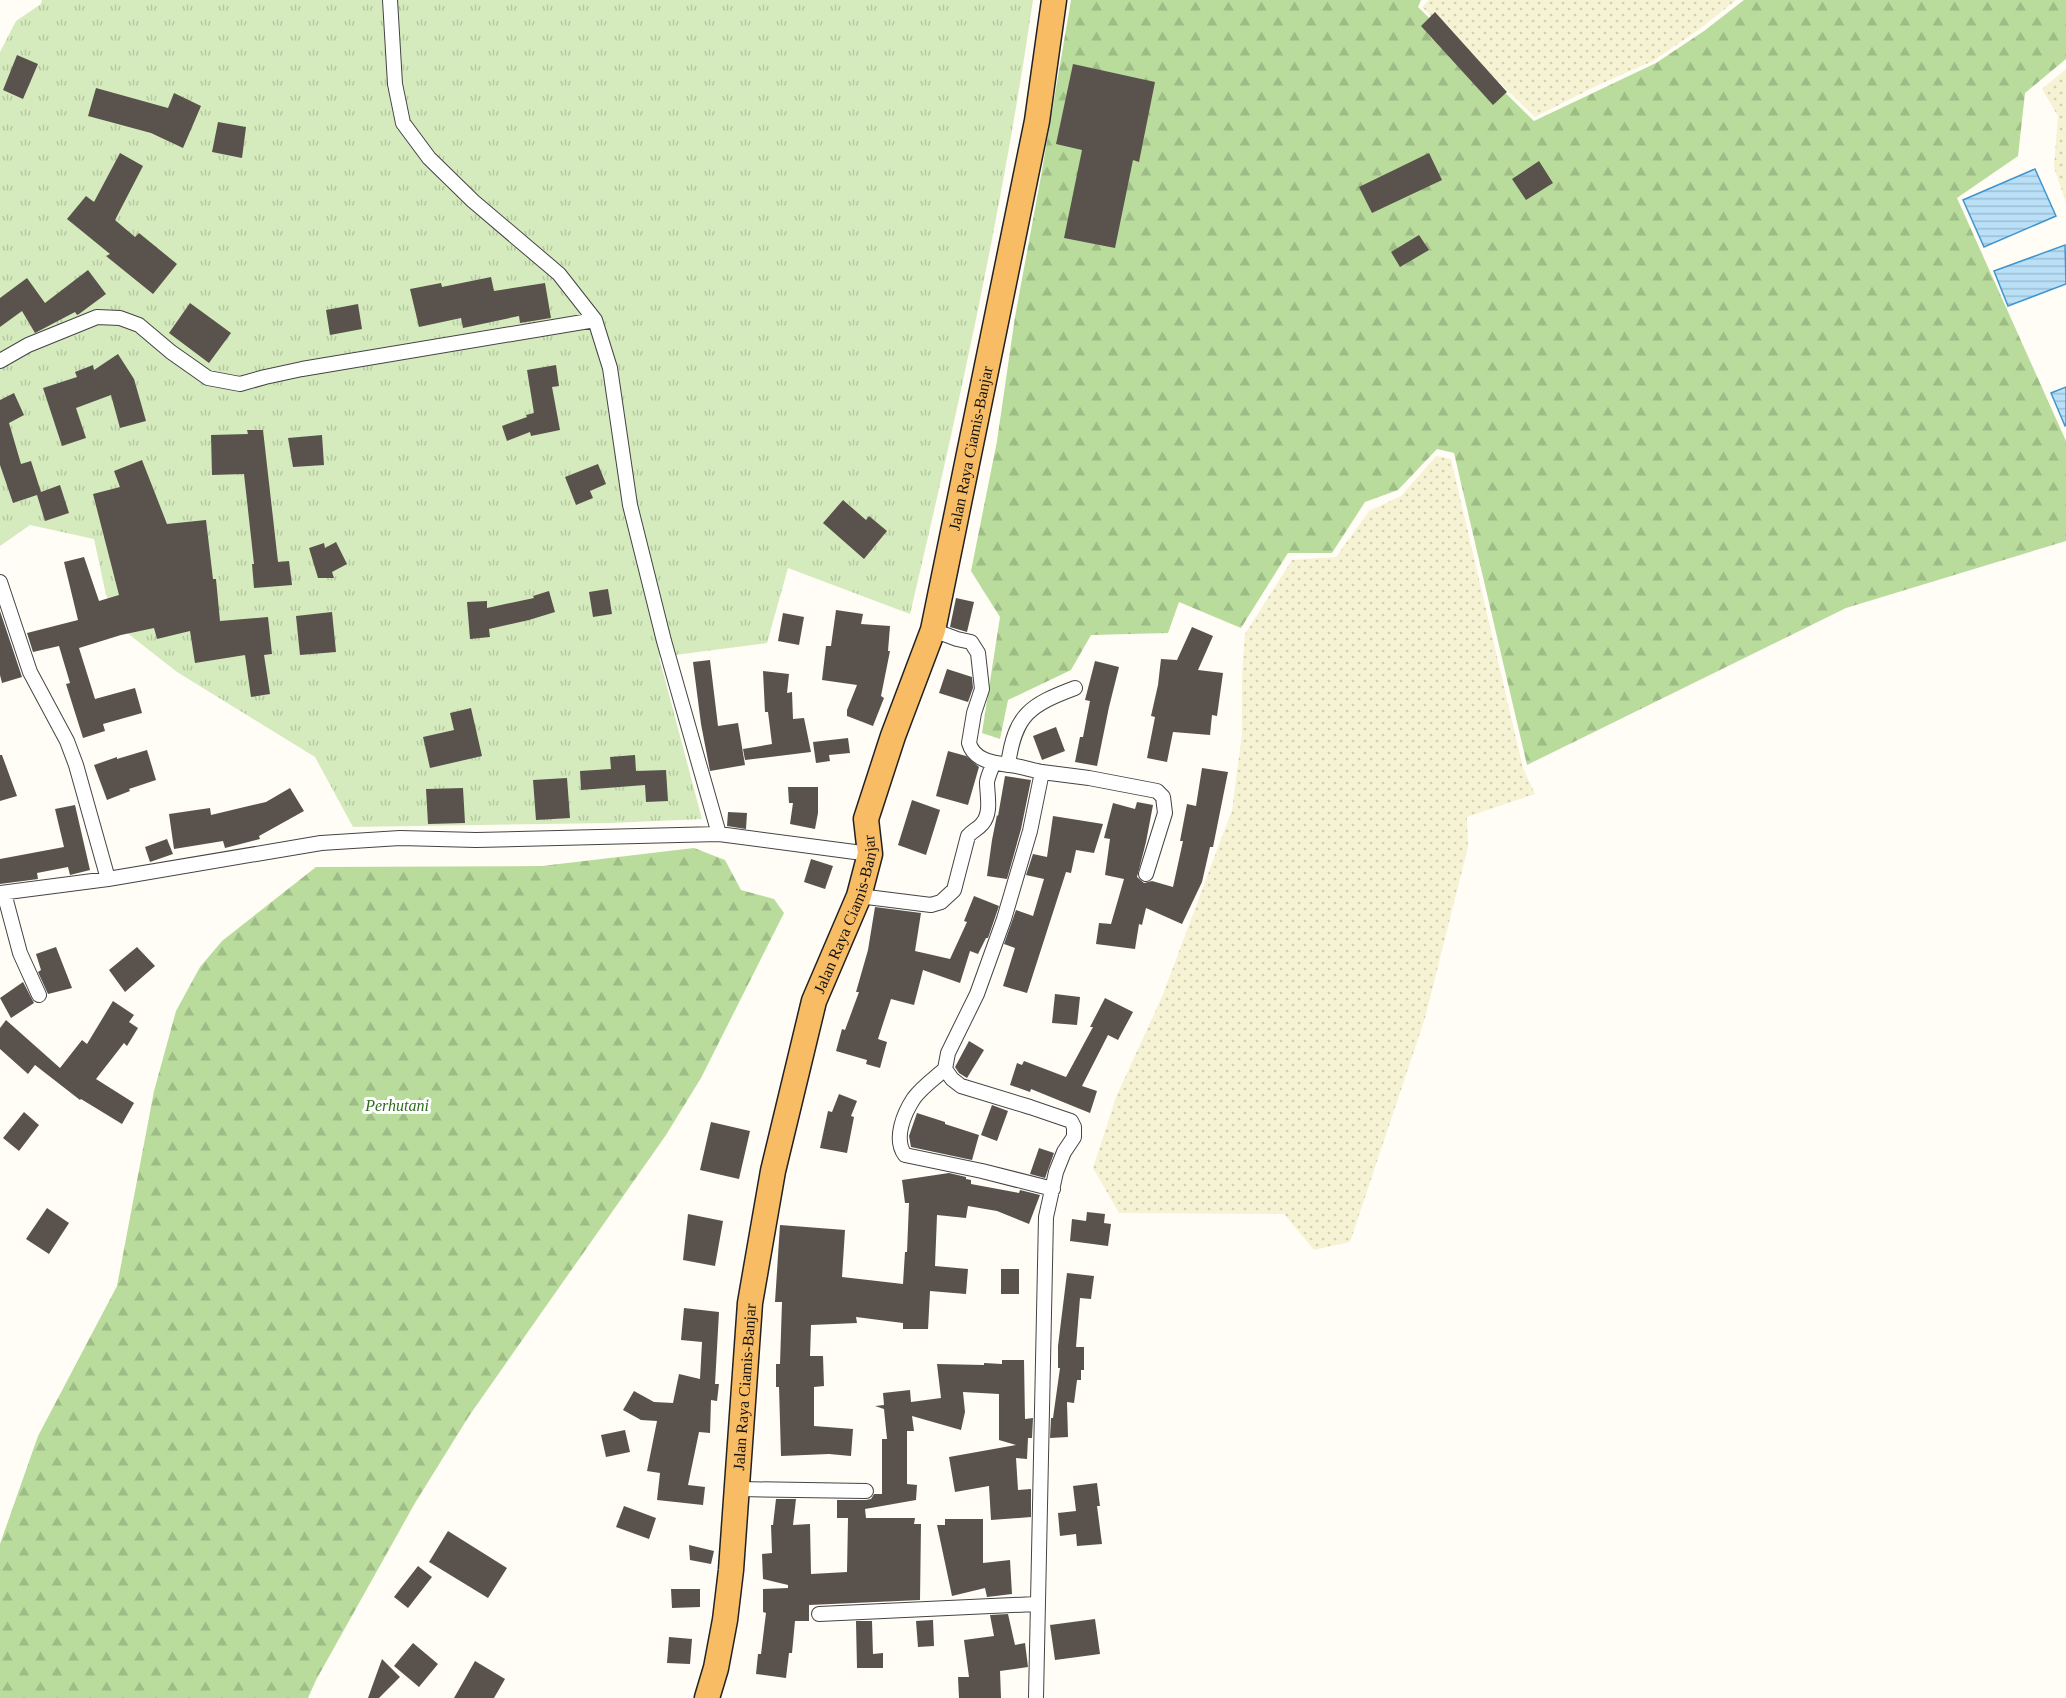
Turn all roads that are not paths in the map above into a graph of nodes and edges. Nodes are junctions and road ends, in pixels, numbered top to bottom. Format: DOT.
graph roads {
  1 [pos="390,0"];
  2 [pos="1054,0"];
  3 [pos="595,320"];
  4 [pos="0,361"];
  5 [pos="0,582"];
  6 [pos="933,630"];
  7 [pos="1076,688"];
  8 [pos="993,764"];
  9 [pos="1008,765"];
  10 [pos="1042,772"];
  11 [pos="719,834"];
  12 [pos="870,854"];
  13 [pos="1146,874"];
  14 [pos="108,879"];
  15 [pos="2,893"];
  16 [pos="860,896"];
  17 [pos="39,995"];
  18 [pos="945,1069"];
  19 [pos="1053,1189"];
  20 [pos="738,1489"];
  21 [pos="866,1491"];
  22 [pos="1036,1604"];
  23 [pos="819,1614"];
  24 [pos="707,1698"];
  25 [pos="1036,1698"];
  1 -- 3 [label="street"];
  2 -- 6 [label="highway, Jalan Raya Ciamis-Banjar"];
  3 -- 4 [label="street"];
  3 -- 11 [label="street"];
  5 -- 14 [label="street"];
  6 -- 8 [label="street"];
  6 -- 12 [label="highway, Jalan Raya Ciamis-Banjar"];
  7 -- 9 [label="street"];
  8 -- 9 [label="street"];
  8 -- 16 [label="street"];
  9 -- 10 [label="street"];
  10 -- 13 [label="street"];
  10 -- 18 [label="street"];
  11 -- 12 [label="street"];
  11 -- 14 [label="street"];
  12 -- 16 [label="highway, Jalan Raya Ciamis-Banjar"];
  14 -- 15 [label="street"];
  15 -- 17 [label="street"];
  16 -- 20 [label="highway, Jalan Raya Ciamis-Banjar"];
  18 -- 19 [label="street"];
  18 -- 19 [label="street"];
  19 -- 22 [label="street"];
  20 -- 21 [label="street"];
  20 -- 24 [label="highway, Jalan Raya Ciamis-Banjar"];
  22 -- 23 [label="street"];
  22 -- 25 [label="street"];
}
